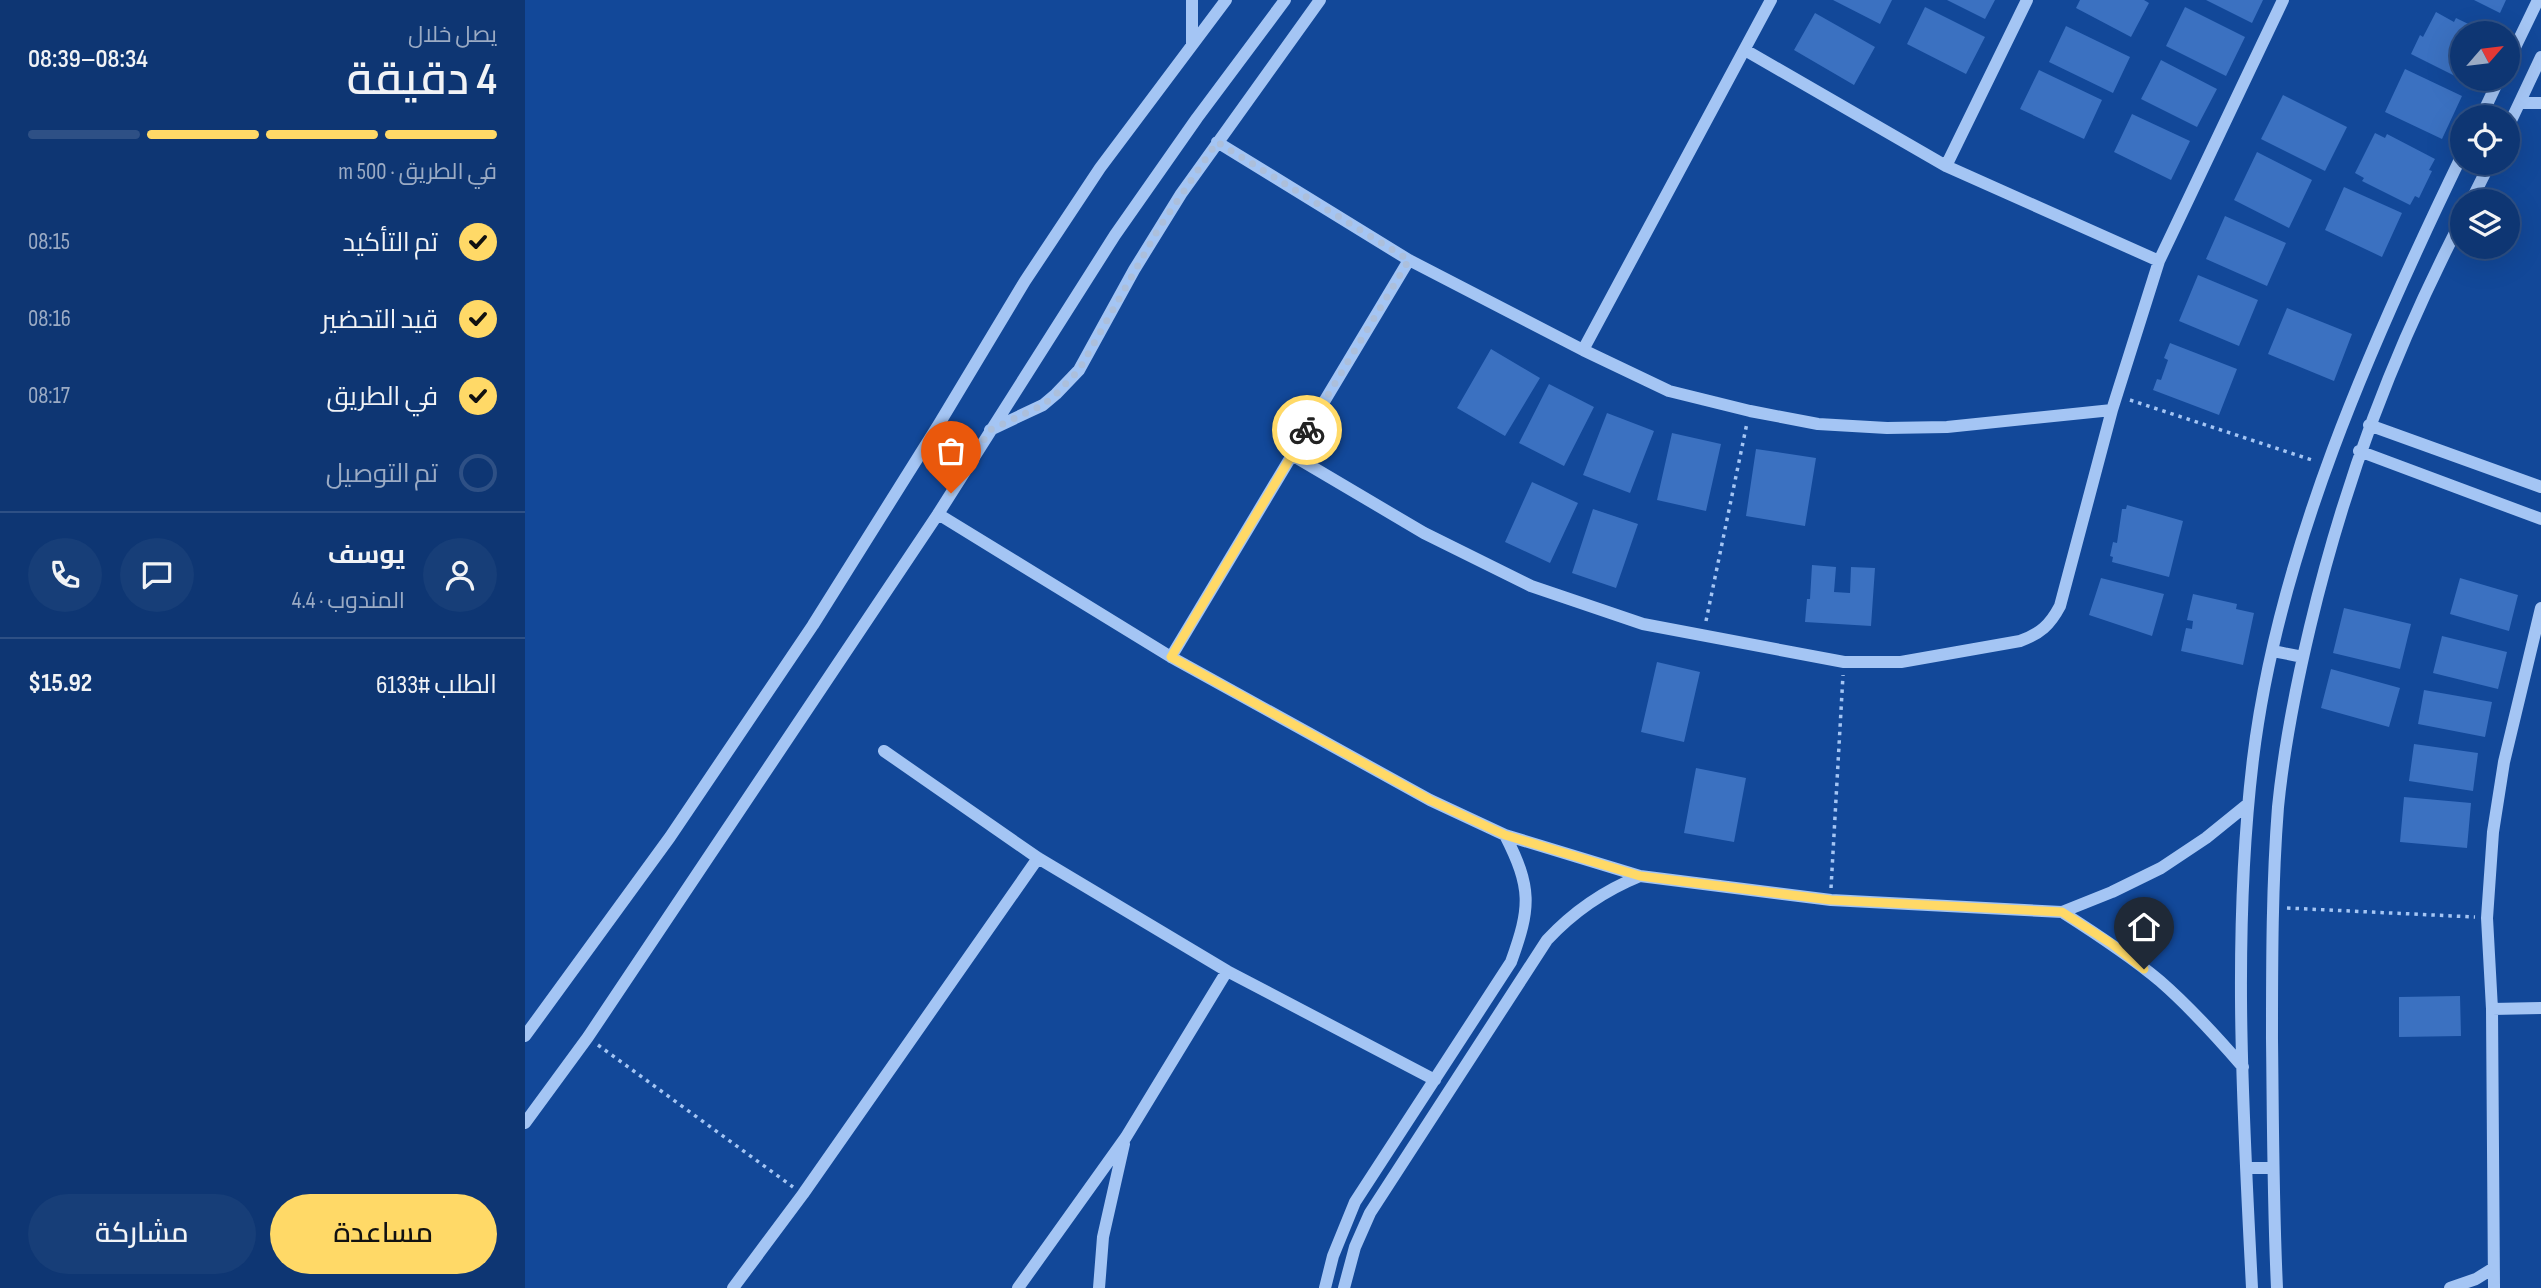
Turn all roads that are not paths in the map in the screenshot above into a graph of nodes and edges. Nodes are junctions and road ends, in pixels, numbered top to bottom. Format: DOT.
graph roads {
  1 [pos="1192,0"];
  2 [pos="1226,0"];
  3 [pos="1285,0"];
  4 [pos="1320,0"];
  5 [pos="1771,0"];
  6 [pos="2027,0"];
  7 [pos="2283,0"];
  8 [pos="2538,0"];
  9 [pos="2520,37"];
  10 [pos="1192,45"];
  11 [pos="1745,50"];
  12 [pos="2540,60"];
  13 [pos="2520,103"];
  14 [pos="2541,103"];
  15 [pos="1217,142"];
  16 [pos="1946,166"];
  17 [pos="2453,175"];
  18 [pos="2450,243"];
  19 [pos="1409,260"];
  20 [pos="2159,261"];
  21 [pos="1583,349"];
  22 [pos="2112,410"];
  23 [pos="2369,425"];
  24 [pos="990,430"];
  25 [pos="2359,451"];
  26 [pos="1292,455"];
  27 [pos="2541,487"];
  28 [pos="938,513"];
  29 [pos="2541,519"];
  30 [pos="2541,608"];
  31 [pos="2273,650"];
  32 [pos="1171,657"];
  33 [pos="2303,657"];
  34 [pos="884,751"];
  35 [pos="2248,804"];
  36 [pos="1505,835"];
  37 [pos="1038,858"];
  38 [pos="1640,876"];
  39 [pos="2062,912"];
  40 [pos="1511,962"];
  41 [pos="1227,971"];
  42 [pos="1525,971"];
  43 [pos="2541,1008"];
  44 [pos="2492,1009"];
  45 [pos="525,1036"];
  46 [pos="2243,1067"];
  47 [pos="1435,1080"];
  48 [pos="525,1123"];
  49 [pos="1126,1137"];
  50 [pos="2246,1168"];
  51 [pos="2273,1168"];
  52 [pos="2492,1269"];
  53 [pos="2280,1285"];
  54 [pos="733,1288"];
  55 [pos="1018,1288"];
  56 [pos="1100,1288"];
  57 [pos="1325,1288"];
  58 [pos="1345,1288"];
  59 [pos="2252,1288"];
  60 [pos="2450,1288"];
  61 [pos="2494,1288"];
  1 -- 10 [label="street"];
  2 -- 10 [label="street"];
  3 -- 24 [label="street"];
  4 -- 15 [label="street"];
  5 -- 11 [label="street"];
  6 -- 16 [label="street"];
  7 -- 20 [label="street"];
  8 -- 9 [label="street"];
  10 -- 45 [label="street"];
  11 -- 16 [label="street"];
  11 -- 21 [label="street"];
  12 -- 13 [label="street"];
  13 -- 14 [label="street"];
  15 -- 19 [label="street"];
  15 -- 24 [label="street"];
  16 -- 20 [label="street"];
  17 -- 31 [label="street"];
  18 -- 23 [label="street"];
  19 -- 21 [label="street"];
  19 -- 26 [label="street"];
  20 -- 22 [label="street"];
  21 -- 22 [label="street"];
  22 -- 26 [label="street"];
  23 -- 25 [label="street"];
  23 -- 27 [label="street"];
  24 -- 28 [label="street"];
  25 -- 29 [label="street"];
  25 -- 33 [label="street"];
  26 -- 32 [label="street"];
  28 -- 32 [label="street"];
  28 -- 48 [label="street"];
  30 -- 44 [label="street"];
  31 -- 33 [label="street"];
  31 -- 35 [label="street"];
  32 -- 36 [label="street"];
  33 -- 51 [label="street"];
  34 -- 37 [label="street"];
  35 -- 39 [label="street"];
  35 -- 46 [label="street"];
  36 -- 38 [label="street"];
  36 -- 40 [label="street"];
  37 -- 41 [label="street"];
  37 -- 54 [label="street"];
  38 -- 39 [label="street"];
  38 -- 42 [label="street"];
  39 -- 46 [label="street"];
  40 -- 42 [label="street"];
  40 -- 47 [label="street"];
  41 -- 47 [label="street"];
  41 -- 49 [label="street"];
  42 -- 58 [label="street"];
  43 -- 44 [label="street"];
  44 -- 52 [label="street"];
  46 -- 50 [label="street"];
  47 -- 57 [label="street"];
  49 -- 55 [label="street"];
  49 -- 56 [label="street"];
  50 -- 51 [label="street"];
  50 -- 59 [label="street"];
  51 -- 53 [label="street"];
  52 -- 60 [label="street"];
  52 -- 61 [label="street"];
}
